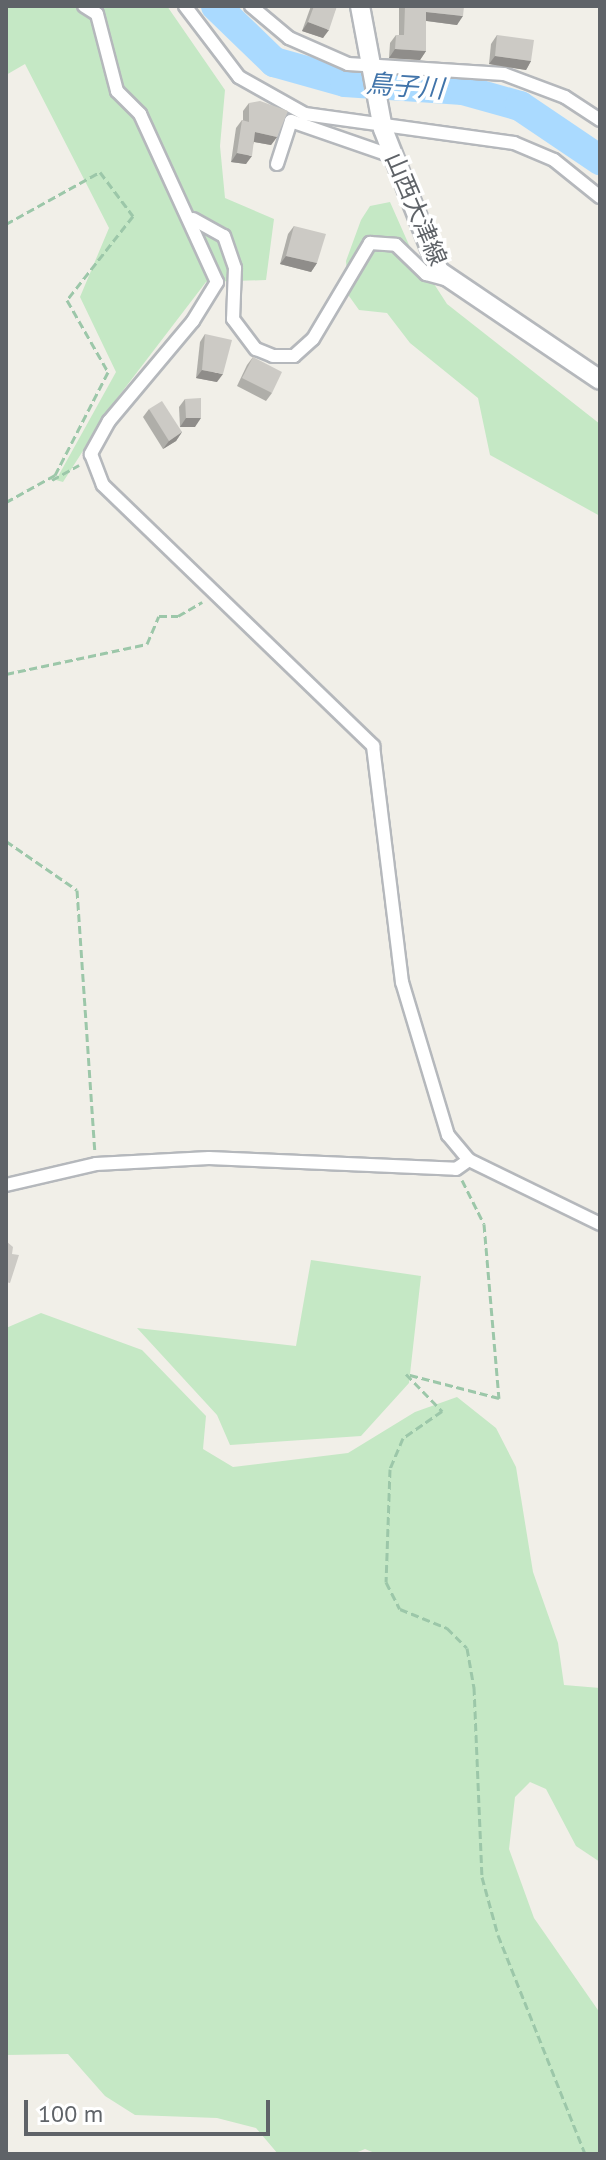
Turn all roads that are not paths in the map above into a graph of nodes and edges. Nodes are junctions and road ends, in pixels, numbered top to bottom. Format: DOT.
graph roads {
  1 [pos="84,6"];
  2 [pos="185,6"];
  3 [pos="251,6"];
  4 [pos="360,6"];
  5 [pos="372,69"];
  6 [pos="600,120"];
  7 [pos="382,124"];
  8 [pos="395,157"];
  9 [pos="277,164"];
  10 [pos="600,197"];
  11 [pos="193,219"];
  12 [pos="455,281"];
  13 [pos="600,380"];
  14 [pos="469,1160"];
  15 [pos="6,1185"];
  16 [pos="600,1224"];
  1 -- 11 [label="street"];
  2 -- 7 [label="street"];
  3 -- 5 [label="street"];
  4 -- 5 [label="main road, 山西大津線"];
  5 -- 6 [label="street"];
  5 -- 7 [label="main road, 山西大津線"];
  7 -- 8 [label="main road, 山西大津線"];
  7 -- 10 [label="street"];
  8 -- 9 [label="street"];
  8 -- 12 [label="main road, 山西大津線"];
  11 -- 12 [label="street"];
  11 -- 14 [label="street"];
  12 -- 13 [label="main road, 山西大津線"];
  14 -- 15 [label="street"];
  14 -- 16 [label="street"];
}
